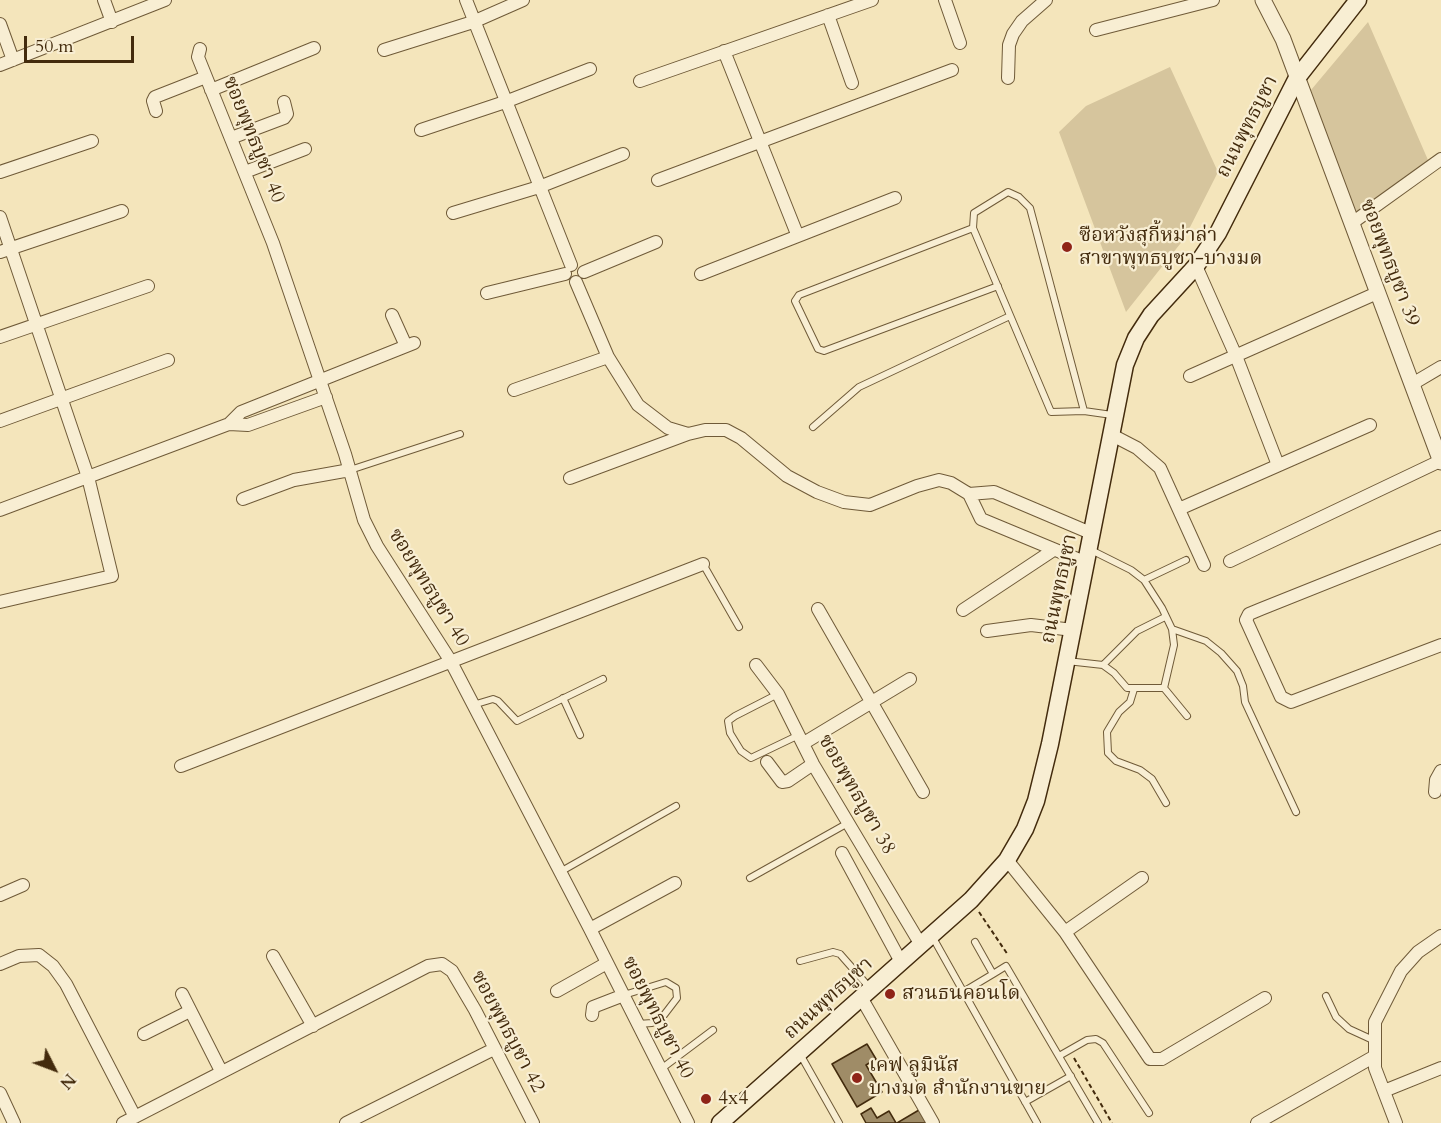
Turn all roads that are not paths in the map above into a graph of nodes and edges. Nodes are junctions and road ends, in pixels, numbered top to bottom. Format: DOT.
graph roads {
  1 [pos="104,0"];
  2 [pos="465,0"];
  3 [pos="523,0"];
  4 [pos="872,0"];
  5 [pos="945,0"];
  6 [pos="1047,0"];
  7 [pos="1213,0"];
  8 [pos="1263,0"];
  9 [pos="1358,0"];
  10 [pos="159,1"];
  11 [pos="828,15"];
  12 [pos="112,22"];
  13 [pos="473,22"];
  14 [pos="0,24"];
  15 [pos="1096,30"];
  16 [pos="960,43"];
  17 [pos="314,48"];
  18 [pos="200,49"];
  19 [pos="384,50"];
  20 [pos="724,51"];
  21 [pos="13,60"];
  22 [pos="0,65"];
  23 [pos="590,69"];
  24 [pos="952,70"];
  25 [pos="206,77"];
  26 [pos="1008,78"];
  27 [pos="1297,78"];
  28 [pos="640,81"];
  29 [pos="852,83"];
  30 [pos="211,90"];
  31 [pos="284,102"];
  32 [pos="505,102"];
  33 [pos="156,111"];
  34 [pos="421,130"];
  35 [pos="231,138"];
  36 [pos="92,141"];
  37 [pos="760,144"];
  38 [pos="305,149"];
  39 [pos="623,154"];
  40 [pos="1441,159"];
  41 [pos="0,172"];
  42 [pos="245,172"];
  43 [pos="658,180"];
  44 [pos="539,187"];
  45 [pos="895,198"];
  46 [pos="122,211"];
  47 [pos="453,213"];
  48 [pos="0,217"];
  49 [pos="1352,223"];
  50 [pos="973,228"];
  51 [pos="797,234"];
  52 [pos="656,242"];
  53 [pos="5,251"];
  54 [pos="1196,266"];
  55 [pos="571,274"];
  56 [pos="701,274"];
  57 [pos="148,286"];
  58 [pos="998,286"];
  59 [pos="487,293"];
  60 [pos="1377,293"];
  61 [pos="392,315"];
  62 [pos="1010,316"];
  63 [pos="36,325"];
  64 [pos="0,337"];
  65 [pos="1236,356"];
  66 [pos="608,357"];
  67 [pos="168,360"];
  68 [pos="1441,367"];
  69 [pos="1190,376"];
  70 [pos="320,381"];
  71 [pos="1414,383"];
  72 [pos="514,390"];
  73 [pos="326,397"];
  74 [pos="62,400"];
  75 [pos="1084,411"];
  76 [pos="1113,416"];
  77 [pos="0,421"];
  78 [pos="230,424"];
  79 [pos="1370,425"];
  80 [pos="813,427"];
  81 [pos="460,434"];
  82 [pos="688,434"];
  83 [pos="1110,434"];
  84 [pos="1441,462"];
  85 [pos="1278,465"];
  86 [pos="350,470"];
  87 [pos="88,477"];
  88 [pos="570,478"];
  89 [pos="969,494"];
  90 [pos="243,499"];
  91 [pos="1179,509"];
  92 [pos="0,510"];
  93 [pos="1441,537"];
  94 [pos="1090,549"];
  95 [pos="1052,550"];
  96 [pos="1186,560"];
  97 [pos="1230,561"];
  98 [pos="703,564"];
  99 [pos="1204,565"];
  100 [pos="1144,580"];
  101 [pos="0,602"];
  102 [pos="819,609"];
  103 [pos="963,610"];
  104 [pos="1165,617"];
  105 [pos="739,627"];
  106 [pos="1172,629"];
  107 [pos="1073,630"];
  108 [pos="987,631"];
  109 [pos="1441,645"];
  110 [pos="450,660"];
  111 [pos="1067,661"];
  112 [pos="756,665"];
  113 [pos="1103,665"];
  114 [pos="603,678"];
  115 [pos="910,679"];
  116 [pos="1164,688"];
  117 [pos="1134,689"];
  118 [pos="778,694"];
  119 [pos="563,698"];
  120 [pos="873,704"];
  121 [pos="473,705"];
  122 [pos="1187,716"];
  123 [pos="580,735"];
  124 [pos="802,739"];
  125 [pos="767,762"];
  126 [pos="813,764"];
  127 [pos="181,766"];
  128 [pos="1441,771"];
  129 [pos="923,792"];
  130 [pos="1435,792"];
  131 [pos="1166,803"];
  132 [pos="676,806"];
  133 [pos="1296,812"];
  134 [pos="848,823"];
  135 [pos="842,853"];
  136 [pos="1007,860"];
  137 [pos="560,872"];
  138 [pos="750,878"];
  139 [pos="1143,878"];
  140 [pos="675,883"];
  141 [pos="23,885"];
  142 [pos="0,895"];
  143 [pos="590,929"];
  144 [pos="1065,932"];
  145 [pos="1441,936"];
  146 [pos="926,940"];
  147 [pos="975,942"];
  148 [pos="273,956"];
  149 [pos="800,961"];
  150 [pos="901,962"];
  151 [pos="607,963"];
  152 [pos="0,964"];
  153 [pos="993,974"];
  154 [pos="556,991"];
  155 [pos="963,992"];
  156 [pos="182,994"];
  157 [pos="867,994"];
  158 [pos="624,995"];
  159 [pos="1326,996"];
  160 [pos="1265,998"];
  161 [pos="190,1011"];
  162 [pos="592,1015"];
  163 [pos="638,1024"];
  164 [pos="313,1026"];
  165 [pos="712,1030"];
  166 [pos="144,1034"];
  167 [pos="1373,1040"];
  168 [pos="494,1049"];
  169 [pos="800,1053"];
  170 [pos="1059,1056"];
  171 [pos="1375,1056"];
  172 [pos="1441,1068"];
  173 [pos="661,1069"];
  174 [pos="221,1071"];
  175 [pos="1071,1076"];
  176 [pos="1384,1092"];
  177 [pos="0,1093"];
  178 [pos="1025,1102"];
  179 [pos="1149,1113"];
  180 [pos="135,1117"];
  181 [pos="727,1121"];
  182 [pos="14,1123"];
  183 [pos="123,1123"];
  184 [pos="346,1123"];
  185 [pos="533,1123"];
  186 [pos="688,1123"];
  187 [pos="839,1123"];
  188 [pos="933,1123"];
  189 [pos="1037,1123"];
  190 [pos="1098,1123"];
  191 [pos="1257,1123"];
  192 [pos="1396,1123"];
  1 -- 12 [label="street"];
  2 -- 13 [label="street"];
  3 -- 13 [label="street"];
  4 -- 11 [label="street"];
  5 -- 16 [label="street"];
  6 -- 26 [label="street"];
  7 -- 15 [label="street"];
  8 -- 27 [label="street, ซอยพุทธบูชา 39"];
  9 -- 27 [label="main road, ถนนพุทธบูชา"];
  10 -- 12 [label="street"];
  11 -- 20 [label="street"];
  11 -- 29 [label="street"];
  12 -- 21 [label="street"];
  13 -- 19 [label="street"];
  13 -- 32 [label="street"];
  14 -- 21 [label="street"];
  17 -- 30 [label="street"];
  18 -- 25 [label="street, ซอยพุทธบูชา 40"];
  20 -- 28 [label="street"];
  20 -- 37 [label="street"];
  21 -- 22 [label="street"];
  23 -- 32 [label="street"];
  24 -- 37 [label="street"];
  25 -- 30 [label="street, ซอยพุทธบูชา 40"];
  25 -- 33 [label="street"];
  27 -- 49 [label="street, ซอยพุทธบูชา 39"];
  27 -- 54 [label="main road, ถนนพุทธบูชา"];
  30 -- 35 [label="street, ซอยพุทธบูชา 40"];
  31 -- 35 [label="street"];
  32 -- 34 [label="street"];
  32 -- 44 [label="street"];
  35 -- 42 [label="street, ซอยพุทธบูชา 40"];
  36 -- 41 [label="street"];
  37 -- 43 [label="street"];
  37 -- 51 [label="street"];
  38 -- 42 [label="street"];
  39 -- 44 [label="street"];
  40 -- 49 [label="street"];
  42 -- 70 [label="street, ซอยพุทธบูชา 40"];
  44 -- 47 [label="street"];
  44 -- 55 [label="street"];
  45 -- 51 [label="street"];
  46 -- 53 [label="street"];
  48 -- 53 [label="street"];
  49 -- 60 [label="street, ซอยพุทธบูชา 39"];
  50 -- 58 [label="lane"];
  50 -- 58 [label="lane"];
  50 -- 75 [label="lane"];
  51 -- 56 [label="street"];
  52 -- 55 [label="street"];
  53 -- 63 [label="street"];
  54 -- 65 [label="street"];
  54 -- 76 [label="main road, ถนนพุทธบูชา"];
  55 -- 59 [label="street"];
  55 -- 66 [label="street"];
  57 -- 63 [label="street"];
  58 -- 62 [label="lane"];
  60 -- 65 [label="street"];
  60 -- 71 [label="street, ซอยพุทธบูชา 39"];
  61 -- 70 [label="street"];
  62 -- 75 [label="lane"];
  62 -- 80 [label="lane"];
  63 -- 64 [label="street"];
  63 -- 74 [label="street"];
  65 -- 69 [label="street"];
  65 -- 85 [label="street"];
  66 -- 72 [label="street"];
  66 -- 82 [label="street"];
  67 -- 74 [label="street"];
  68 -- 71 [label="street"];
  70 -- 73 [label="street, ซอยพุทธบูชา 40"];
  70 -- 78 [label="street"];
  71 -- 84 [label="street, ซอยพุทธบูชา 39"];
  73 -- 78 [label="street"];
  73 -- 86 [label="street, ซอยพุทธบูชา 40"];
  74 -- 77 [label="street"];
  74 -- 87 [label="street"];
  75 -- 76 [label="lane"];
  76 -- 83 [label="main road, ถนนพุทธบูชา"];
  78 -- 87 [label="street"];
  79 -- 85 [label="street"];
  81 -- 86 [label="lane"];
  82 -- 88 [label="street"];
  82 -- 89 [label="street"];
  83 -- 91 [label="street"];
  83 -- 94 [label="main road, ถนนพุทธบูชา"];
  84 -- 97 [label="street"];
  85 -- 91 [label="street"];
  86 -- 90 [label="street"];
  86 -- 110 [label="street, ซอยพุทธบูชา 40"];
  87 -- 92 [label="street"];
  87 -- 101 [label="street"];
  89 -- 94 [label="street"];
  89 -- 95 [label="street"];
  91 -- 99 [label="street"];
  93 -- 109 [label="street"];
  94 -- 95 [label="street"];
  94 -- 100 [label="lane"];
  94 -- 107 [label="main road, ถนนพุทธบูชา"];
  95 -- 103 [label="street"];
  96 -- 100 [label="lane"];
  98 -- 105 [label="lane"];
  98 -- 110 [label="street"];
  100 -- 104 [label="lane"];
  102 -- 120 [label="street"];
  104 -- 106 [label="lane"];
  104 -- 113 [label="lane"];
  106 -- 116 [label="lane"];
  106 -- 133 [label="lane"];
  107 -- 108 [label="street"];
  107 -- 111 [label="main road, ถนนพุทธบูชา"];
  110 -- 121 [label="street, ซอยพุทธบูชา 40"];
  110 -- 127 [label="street"];
  111 -- 113 [label="lane"];
  111 -- 136 [label="main road, ถนนพุทธบูชา"];
  112 -- 118 [label="street, ซอยพุทธบูชา 38"];
  113 -- 117 [label="lane"];
  114 -- 119 [label="lane"];
  115 -- 120 [label="street"];
  116 -- 117 [label="lane"];
  116 -- 122 [label="lane"];
  117 -- 131 [label="lane"];
  118 -- 124 [label="street, ซอยพุทธบูชา 38"];
  118 -- 124 [label="lane"];
  119 -- 121 [label="lane"];
  119 -- 123 [label="lane"];
  120 -- 124 [label="street"];
  120 -- 129 [label="street"];
  121 -- 137 [label="street, ซอยพุทธบูชา 40"];
  124 -- 126 [label="street, ซอยพุทธบูชา 38"];
  125 -- 126 [label="street"];
  126 -- 134 [label="street, ซอยพุทธบูชา 38"];
  128 -- 130 [label="street"];
  132 -- 137 [label="lane"];
  134 -- 138 [label="lane"];
  134 -- 146 [label="street, ซอยพุทธบูชา 38"];
  135 -- 150 [label="street"];
  136 -- 144 [label="street"];
  136 -- 146 [label="main road, ถนนพุทธบูชา"];
  137 -- 143 [label="street, ซอยพุทธบูชา 40"];
  139 -- 144 [label="street"];
  140 -- 143 [label="street"];
  141 -- 142 [label="street"];
  143 -- 151 [label="street, ซอยพุทธบูชา 40"];
  144 -- 160 [label="street"];
  145 -- 167 [label="street"];
  146 -- 150 [label="main road, ถนนพุทธบูชา"];
  146 -- 155 [label="lane"];
  147 -- 153 [label="lane"];
  148 -- 164 [label="street"];
  149 -- 157 [label="lane"];
  150 -- 157 [label="main road, ถนนพุทธบูชา"];
  151 -- 154 [label="street"];
  151 -- 158 [label="street, ซอยพุทธบูชา 40"];
  152 -- 180 [label="street"];
  153 -- 155 [label="lane"];
  153 -- 170 [label="lane"];
  155 -- 178 [label="lane"];
  156 -- 161 [label="street"];
  157 -- 169 [label="main road, ถนนพุทธบูชา"];
  157 -- 188 [label="street"];
  158 -- 162 [label="street"];
  158 -- 163 [label="street, ซอยพุทธบูชา 40"];
  158 -- 163 [label="lane"];
  159 -- 167 [label="lane"];
  161 -- 166 [label="street"];
  161 -- 174 [label="street"];
  163 -- 173 [label="street, ซอยพุทธบูชา 40"];
  164 -- 168 [label="street, ซอยพุทธบูชา 42"];
  164 -- 174 [label="street"];
  165 -- 173 [label="lane"];
  167 -- 171 [label="street"];
  168 -- 184 [label="street"];
  168 -- 185 [label="street, ซอยพุทธบูชา 42"];
  169 -- 181 [label="main road, ถนนพุทธบูชา"];
  169 -- 187 [label="lane"];
  170 -- 175 [label="lane"];
  170 -- 179 [label="lane"];
  171 -- 176 [label="street"];
  171 -- 191 [label="street"];
  172 -- 176 [label="street"];
  173 -- 186 [label="street, ซอยพุทธบูชา 40"];
  174 -- 180 [label="street"];
  175 -- 178 [label="lane"];
  175 -- 190 [label="lane"];
  176 -- 192 [label="street"];
  177 -- 182 [label="street"];
  178 -- 189 [label="lane"];
  180 -- 183 [label="street"];
}
